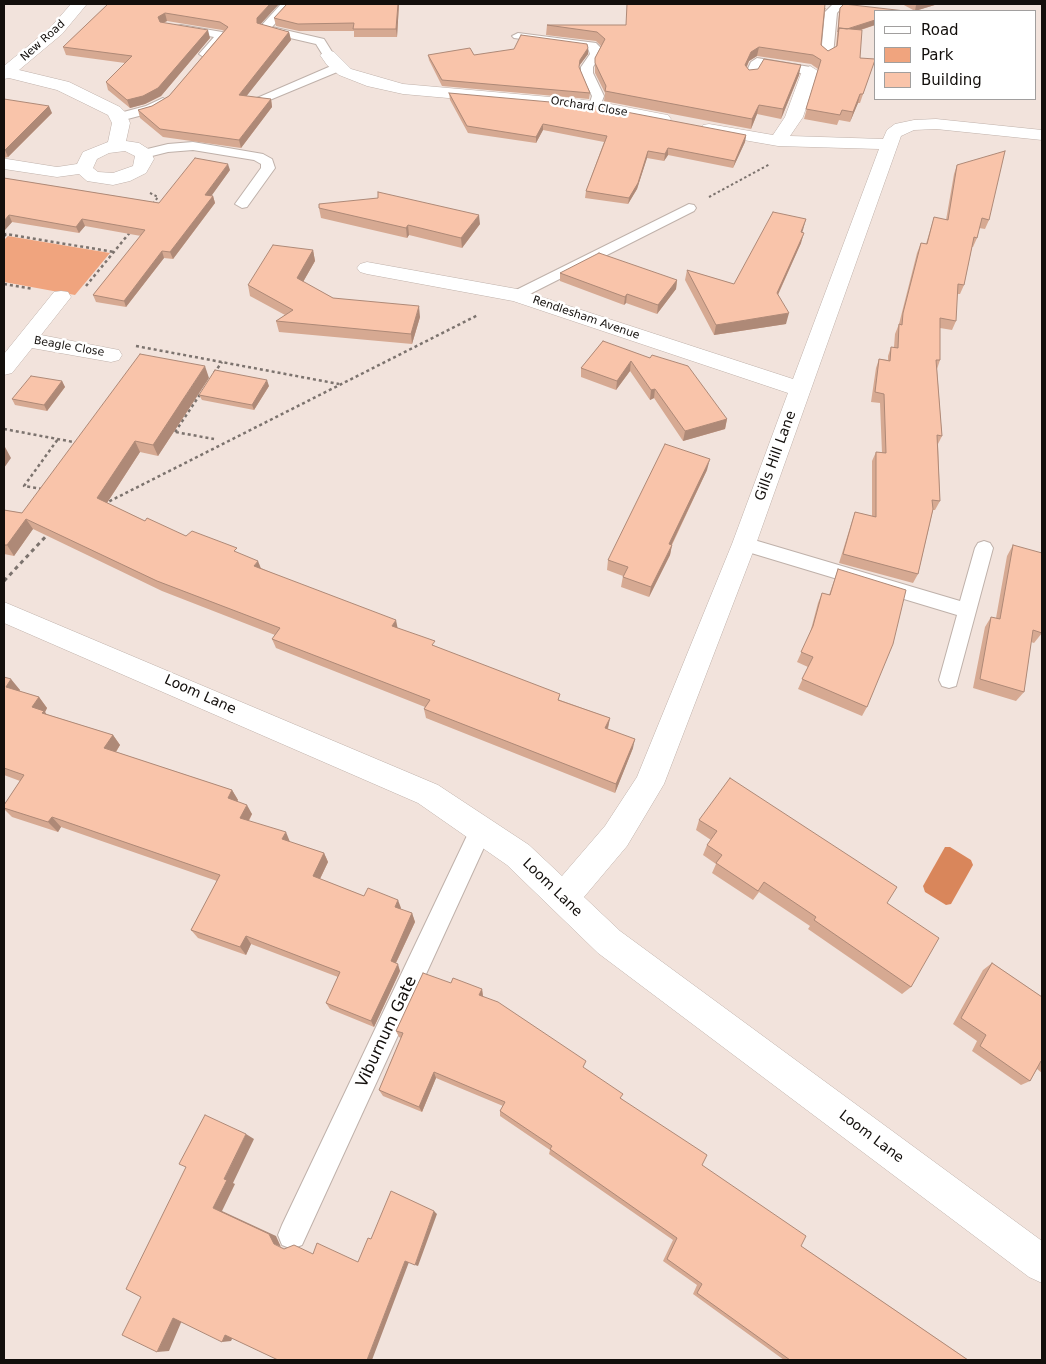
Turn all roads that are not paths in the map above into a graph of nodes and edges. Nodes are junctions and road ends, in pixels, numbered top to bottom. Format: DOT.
graph roads {
  1 [pos="79,4"];
  2 [pos="287,4"];
  3 [pos="839,4"];
  4 [pos="167,26"];
  5 [pos="518,36"];
  6 [pos="827,55"];
  7 [pos="333,61"];
  8 [pos="197,65"];
  9 [pos="810,71"];
  10 [pos="5,73"];
  11 [pos="750,75"];
  12 [pos="172,93"];
  13 [pos="256,101"];
  14 [pos="595,106"];
  15 [pos="120,117"];
  16 [pos="1042,135"];
  17 [pos="778,141"];
  18 [pos="889,144"];
  19 [pos="116,146"];
  20 [pos="144,154"];
  21 [pos="5,164"];
  22 [pos="84,168"];
  23 [pos="242,204"];
  24 [pos="689,208"];
  25 [pos="367,268"];
  26 [pos="517,295"];
  27 [pos="61,297"];
  28 [pos="28,340"];
  29 [pos="111,354"];
  30 [pos="4,368"];
  31 [pos="801,390"];
  32 [pos="744,544"];
  33 [pos="984,548"];
  34 [pos="4,612"];
  35 [pos="967,612"];
  36 [pos="949,680"];
  37 [pos="481,830"];
  38 [pos="563,898"];
  39 [pos="292,1235"];
  40 [pos="1042,1264"];
  1 -- 10 [label="street, New Road"];
  2 -- 7 [label="lane"];
  3 -- 6 [label="lane"];
  4 -- 8 [label="lane"];
  5 -- 14 [label="lane"];
  7 -- 13 [label="lane"];
  7 -- 14 [label="street, Orchard Close"];
  9 -- 11 [label="lane"];
  9 -- 17 [label="street"];
  10 -- 15 [label="street"];
  12 -- 15 [label="lane"];
  14 -- 17 [label="street, Orchard Close"];
  15 -- 19 [label="street"];
  16 -- 18 [label="street, Gills Hill Lane"];
  17 -- 18 [label="street, Orchard Close"];
  18 -- 31 [label="street, Gills Hill Lane"];
  19 -- 20 [label="street"];
  19 -- 22 [label="street"];
  20 -- 22 [label="street"];
  20 -- 23 [label="lane"];
  21 -- 22 [label="street"];
  24 -- 26 [label="lane"];
  25 -- 26 [label="street, Rendlesham Avenue"];
  26 -- 31 [label="street, Rendlesham Avenue"];
  27 -- 28 [label="street, Beagle Close"];
  28 -- 29 [label="street, Beagle Close"];
  28 -- 30 [label="street, Beagle Close"];
  31 -- 32 [label="street, Gills Hill Lane"];
  32 -- 35 [label="lane"];
  32 -- 38 [label="street, Gills Hill Lane"];
  33 -- 35 [label="lane"];
  34 -- 37 [label="street, Loom Lane"];
  35 -- 36 [label="lane"];
  37 -- 38 [label="street, Loom Lane"];
  37 -- 39 [label="lane, Viburnum Gate"];
  38 -- 40 [label="street, Loom Lane"];
}
